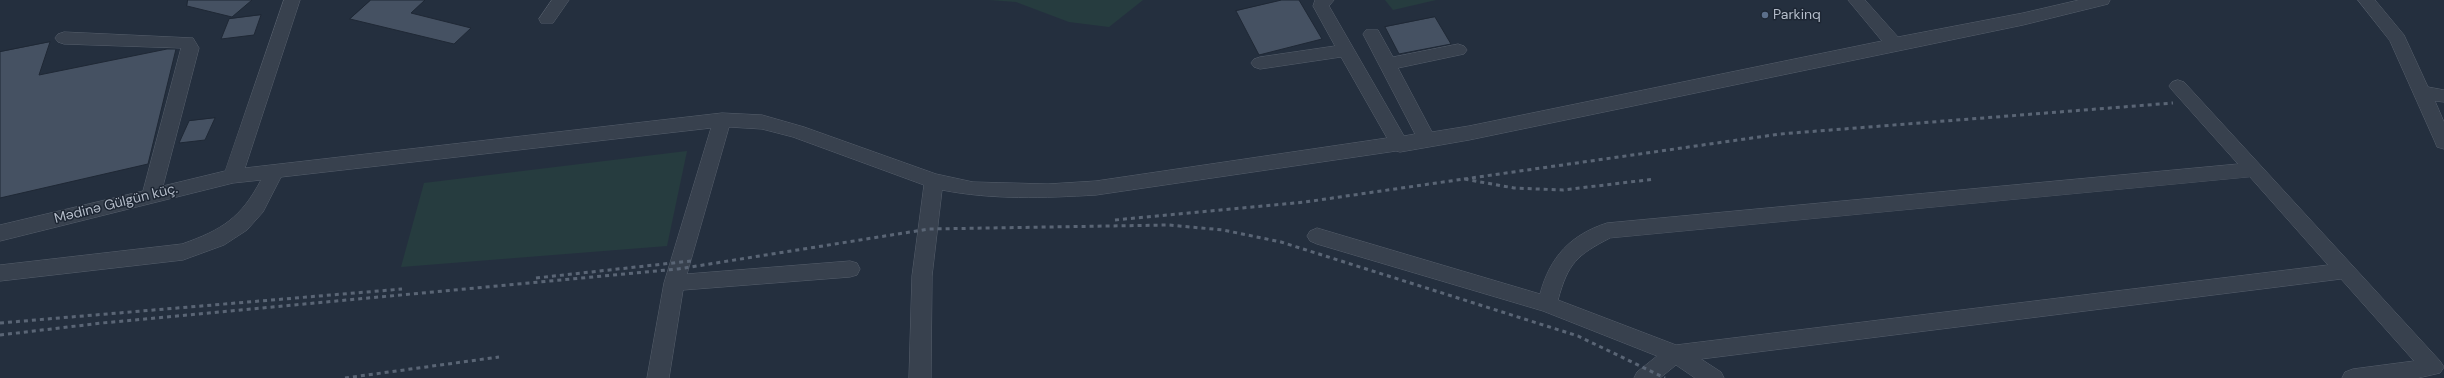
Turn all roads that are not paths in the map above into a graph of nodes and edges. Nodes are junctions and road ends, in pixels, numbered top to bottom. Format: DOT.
graph roads {
  1 [pos="292,0"];
  2 [pos="561,0"];
  3 [pos="1326,0"];
  4 [pos="1856,0"];
  5 [pos="2102,0"];
  6 [pos="2366,0"];
  7 [pos="547,19"];
  8 [pos="1372,34"];
  9 [pos="64,38"];
  10 [pos="1894,44"];
  11 [pos="1346,50"];
  12 [pos="1458,50"];
  13 [pos="1260,63"];
  14 [pos="1388,64"];
  15 [pos="2178,86"];
  16 [pos="2421,92"];
  17 [pos="2444,96"];
  18 [pos="722,120"];
  19 [pos="1427,140"];
  20 [pos="2444,142"];
  21 [pos="1400,144"];
  22 [pos="276,170"];
  23 [pos="2253,170"];
  24 [pos="233,176"];
  25 [pos="934,181"];
  26 [pos="151,195"];
  27 [pos="0,233"];
  28 [pos="1317,236"];
  29 [pos="850,269"];
  30 [pos="2344,272"];
  31 [pos="0,273"];
  32 [pos="674,284"];
  33 [pos="1546,304"];
  34 [pos="1675,354"];
  35 [pos="658,378"];
  36 [pos="920,378"];
  37 [pos="1645,378"];
  38 [pos="1713,378"];
  39 [pos="2353,378"];
  1 -- 24 [label="street"];
  2 -- 7 [label="street"];
  3 -- 11 [label="street"];
  4 -- 10 [label="street"];
  5 -- 10 [label="street, Mədinə Gülgün küç."];
  6 -- 16 [label="street"];
  8 -- 14 [label="street"];
  9 -- 26 [label="street"];
  10 -- 19 [label="street, Mədinə Gülgün küç."];
  11 -- 13 [label="street"];
  11 -- 21 [label="street"];
  12 -- 14 [label="street"];
  14 -- 19 [label="street"];
  15 -- 23 [label="street"];
  16 -- 17 [label="street"];
  16 -- 20 [label="street"];
  18 -- 22 [label="street, Mədinə Gülgün küç."];
  18 -- 25 [label="street, Mədinə Gülgün küç."];
  18 -- 32 [label="street"];
  19 -- 21 [label="street, Mədinə Gülgün küç."];
  21 -- 25 [label="street, Mədinə Gülgün küç."];
  22 -- 24 [label="street, Mədinə Gülgün küç."];
  22 -- 31 [label="street"];
  23 -- 30 [label="street"];
  23 -- 33 [label="street"];
  24 -- 26 [label="street, Mədinə Gülgün küç."];
  25 -- 36 [label="street"];
  26 -- 27 [label="street, Mədinə Gülgün küç."];
  28 -- 33 [label="street"];
  29 -- 32 [label="street"];
  30 -- 34 [label="street"];
  30 -- 39 [label="street"];
  32 -- 35 [label="street"];
  33 -- 34 [label="street"];
  34 -- 37 [label="street"];
  34 -- 38 [label="street"];
}
